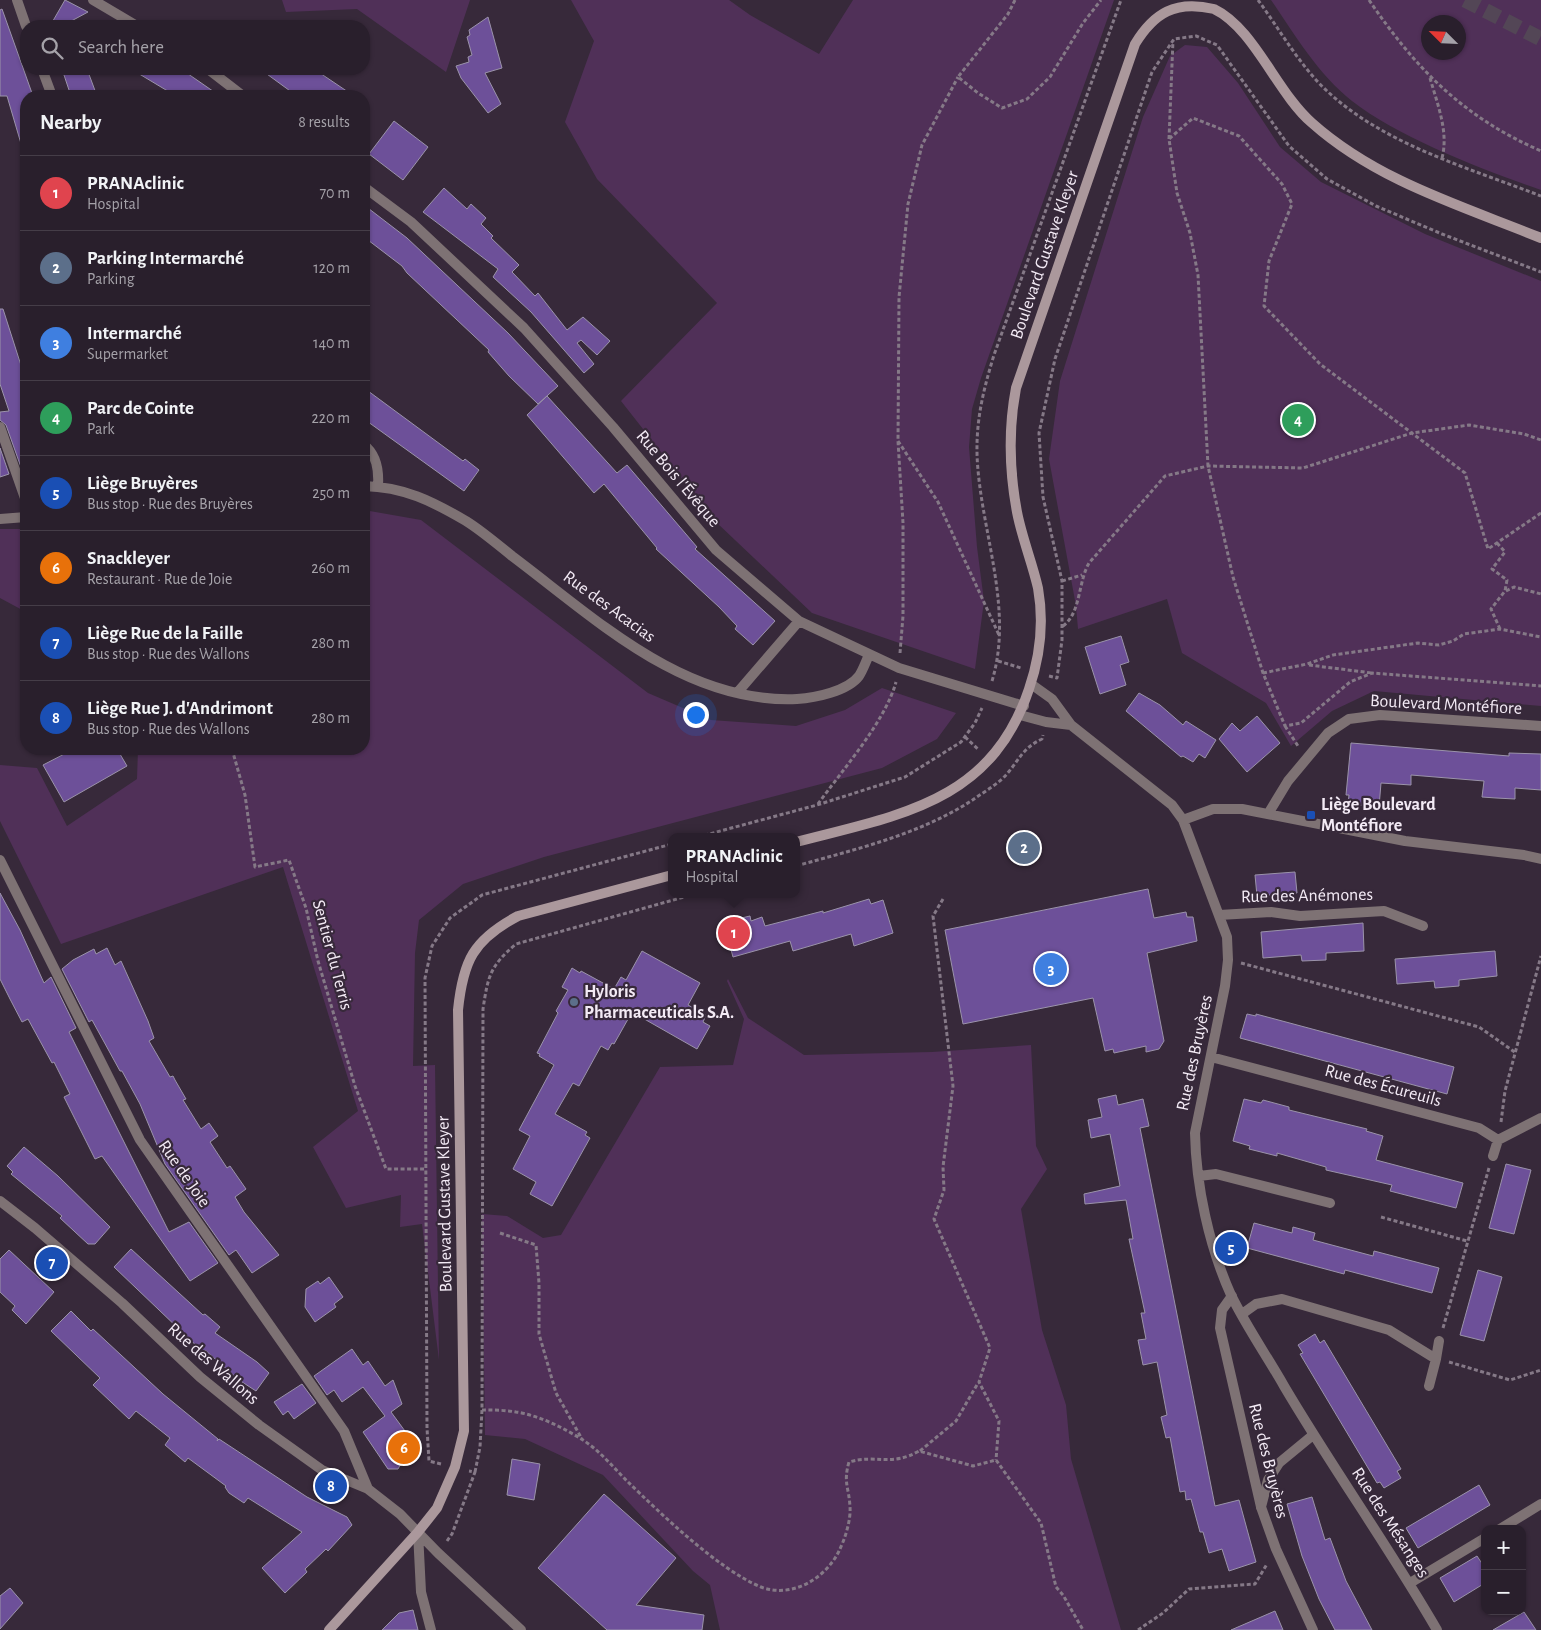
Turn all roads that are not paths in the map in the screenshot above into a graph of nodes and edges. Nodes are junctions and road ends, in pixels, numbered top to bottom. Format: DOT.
graph roads {
  1 [pos="17,0"];
  2 [pos="93,0"];
  3 [pos="24,20"];
  4 [pos="127,20"];
  5 [pos="44,75"];
  6 [pos="216,75"];
  7 [pos="50,90"];
  8 [pos="235,90"];
  9 [pos="370,192"];
  10 [pos="1541,238"];
  11 [pos="0,427"];
  12 [pos="370,449"];
  13 [pos="20,484"];
  14 [pos="370,486"];
  15 [pos="378,486"];
  16 [pos="20,517"];
  17 [pos="0,519"];
  18 [pos="799,621"];
  19 [pos="869,655"];
  20 [pos="1031,684"];
  21 [pos="737,693"];
  22 [pos="1022,711"];
  23 [pos="1071,725"];
  24 [pos="1541,726"];
  25 [pos="1268,814"];
  26 [pos="1183,820"];
  27 [pos="800,841"];
  28 [pos="1541,859"];
  29 [pos="0,860"];
  30 [pos="668,877"];
  31 [pos="1219,915"];
  32 [pos="1423,926"];
  33 [pos="1211,1057"];
  34 [pos="1541,1118"];
  35 [pos="1498,1140"];
  36 [pos="1493,1156"];
  37 [pos="1199,1176"];
  38 [pos="1,1203"];
  39 [pos="1330,1203"];
  40 [pos="1232,1296"];
  41 [pos="1242,1314"];
  42 [pos="1439,1341"];
  43 [pos="1436,1359"];
  44 [pos="1429,1386"];
  45 [pos="1313,1435"];
  46 [pos="368,1489"];
  47 [pos="1541,1504"];
  48 [pos="1261,1507"];
  49 [pos="1507,1525"];
  50 [pos="418,1532"];
  51 [pos="1481,1540"];
  52 [pos="1410,1583"];
  53 [pos="330,1630"];
  54 [pos="431,1630"];
  55 [pos="522,1630"];
  56 [pos="1313,1630"];
  57 [pos="1437,1630"];
  1 -- 3 [label="street"];
  2 -- 4 [label="street"];
  5 -- 7 [label="street"];
  6 -- 8 [label="street"];
  9 -- 18 [label="street, Rue Bois l'Évêque"];
  10 -- 20 [label="street, Boulevard Gustave Kleyer"];
  11 -- 13 [label="street"];
  12 -- 15 [label="street"];
  14 -- 15 [label="street, Rue des Acacias"];
  15 -- 21 [label="street, Rue des Acacias"];
  16 -- 17 [label="street"];
  18 -- 19 [label="street, Rue Bois l'Évêque"];
  18 -- 21 [label="street"];
  19 -- 21 [label="street, Rue des Acacias"];
  19 -- 22 [label="street, Rue Bois l'Évêque"];
  20 -- 22 [label="street, Boulevard Gustave Kleyer"];
  20 -- 23 [label="street"];
  22 -- 23 [label="street, Rue Bois l'Évêque"];
  22 -- 27 [label="street, Boulevard Gustave Kleyer"];
  23 -- 26 [label="street"];
  24 -- 25 [label="street, Boulevard Montéfiore"];
  25 -- 26 [label="street"];
  25 -- 28 [label="street"];
  26 -- 31 [label="street, Rue des Bruyères"];
  29 -- 46 [label="street, Rue de Joie"];
  30 -- 50 [label="street, Boulevard Gustave Kleyer"];
  31 -- 32 [label="street, Rue des Anémones"];
  31 -- 33 [label="street, Rue des Bruyères"];
  33 -- 35 [label="street, Rue des Écureuils"];
  33 -- 37 [label="street, Rue des Bruyères"];
  34 -- 35 [label="street"];
  35 -- 36 [label="street"];
  37 -- 39 [label="street"];
  37 -- 40 [label="street, Rue des Bruyères"];
  38 -- 46 [label="street, Rue des Wallons"];
  40 -- 41 [label="street, Rue des Bruyères"];
  40 -- 48 [label="street, Rue des Bruyères"];
  41 -- 43 [label="street"];
  41 -- 45 [label="street, Rue des Bruyères"];
  42 -- 43 [label="street"];
  43 -- 44 [label="street"];
  45 -- 48 [label="street"];
  45 -- 52 [label="street, Rue des Mésanges"];
  46 -- 50 [label="street, Rue des Wallons"];
  47 -- 49 [label="street"];
  48 -- 56 [label="street, Rue des Bruyères"];
  50 -- 53 [label="street, Boulevard Gustave Kleyer"];
  50 -- 54 [label="street"];
  50 -- 55 [label="street, Rue des Wallons"];
  51 -- 52 [label="street"];
  52 -- 57 [label="street, Rue des Mésanges"];
}
